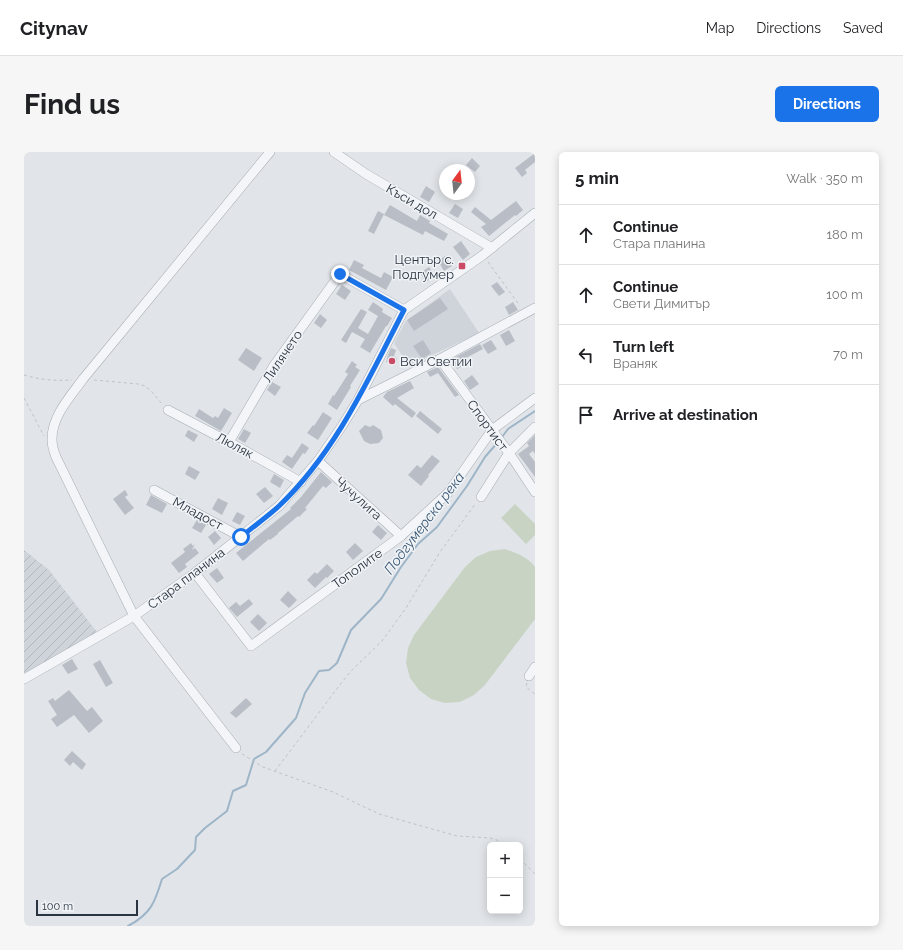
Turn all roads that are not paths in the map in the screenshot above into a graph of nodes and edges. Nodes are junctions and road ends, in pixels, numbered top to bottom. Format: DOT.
graph roads {
  1 [pos="270,152"];
  2 [pos="334,152"];
  3 [pos="535,213"];
  4 [pos="492,248"];
  5 [pos="535,308"];
  6 [pos="404,310"];
  7 [pos="440,359"];
  8 [pos="535,398"];
  9 [pos="358,400"];
  10 [pos="168,410"];
  11 [pos="535,427"];
  12 [pos="497,436"];
  13 [pos="230,442"];
  14 [pos="508,453"];
  15 [pos="318,461"];
  16 [pos="301,482"];
  17 [pos="154,490"];
  18 [pos="535,492"];
  19 [pos="481,496"];
  20 [pos="401,536"];
  21 [pos="241,537"];
  22 [pos="196,573"];
  23 [pos="134,616"];
  24 [pos="535,667"];
  25 [pos="529,676"];
  26 [pos="24,679"];
  27 [pos="236,748"];
  1 -- 23 [label="street"];
  2 -- 4 [label="street, Къси дол"];
  3 -- 4 [label="street"];
  4 -- 6 [label="street"];
  5 -- 7 [label="street"];
  6 -- 9 [label="street, Стара планина"];
  6 -- 13 [label="street, Лилячето"];
  7 -- 9 [label="street"];
  7 -- 12 [label="street, Спортист"];
  8 -- 12 [label="street, Тополите"];
  9 -- 15 [label="street, Стара планина"];
  10 -- 13 [label="street, Люляк"];
  11 -- 14 [label="street"];
  12 -- 14 [label="street, Спортист"];
  12 -- 20 [label="street, Тополите"];
  13 -- 16 [label="street, Люляк"];
  14 -- 18 [label="street, Спортист"];
  14 -- 19 [label="street"];
  15 -- 16 [label="street, Стара планина"];
  15 -- 20 [label="street, Чучулига"];
  16 -- 21 [label="street, Стара планина"];
  17 -- 21 [label="street, Младост"];
  20 -- 22 [label="street, Тополите"];
  21 -- 22 [label="street, Стара планина"];
  22 -- 23 [label="street, Стара планина"];
  23 -- 26 [label="street, Стара планина"];
  23 -- 27 [label="street"];
  24 -- 25 [label="street"];
}
